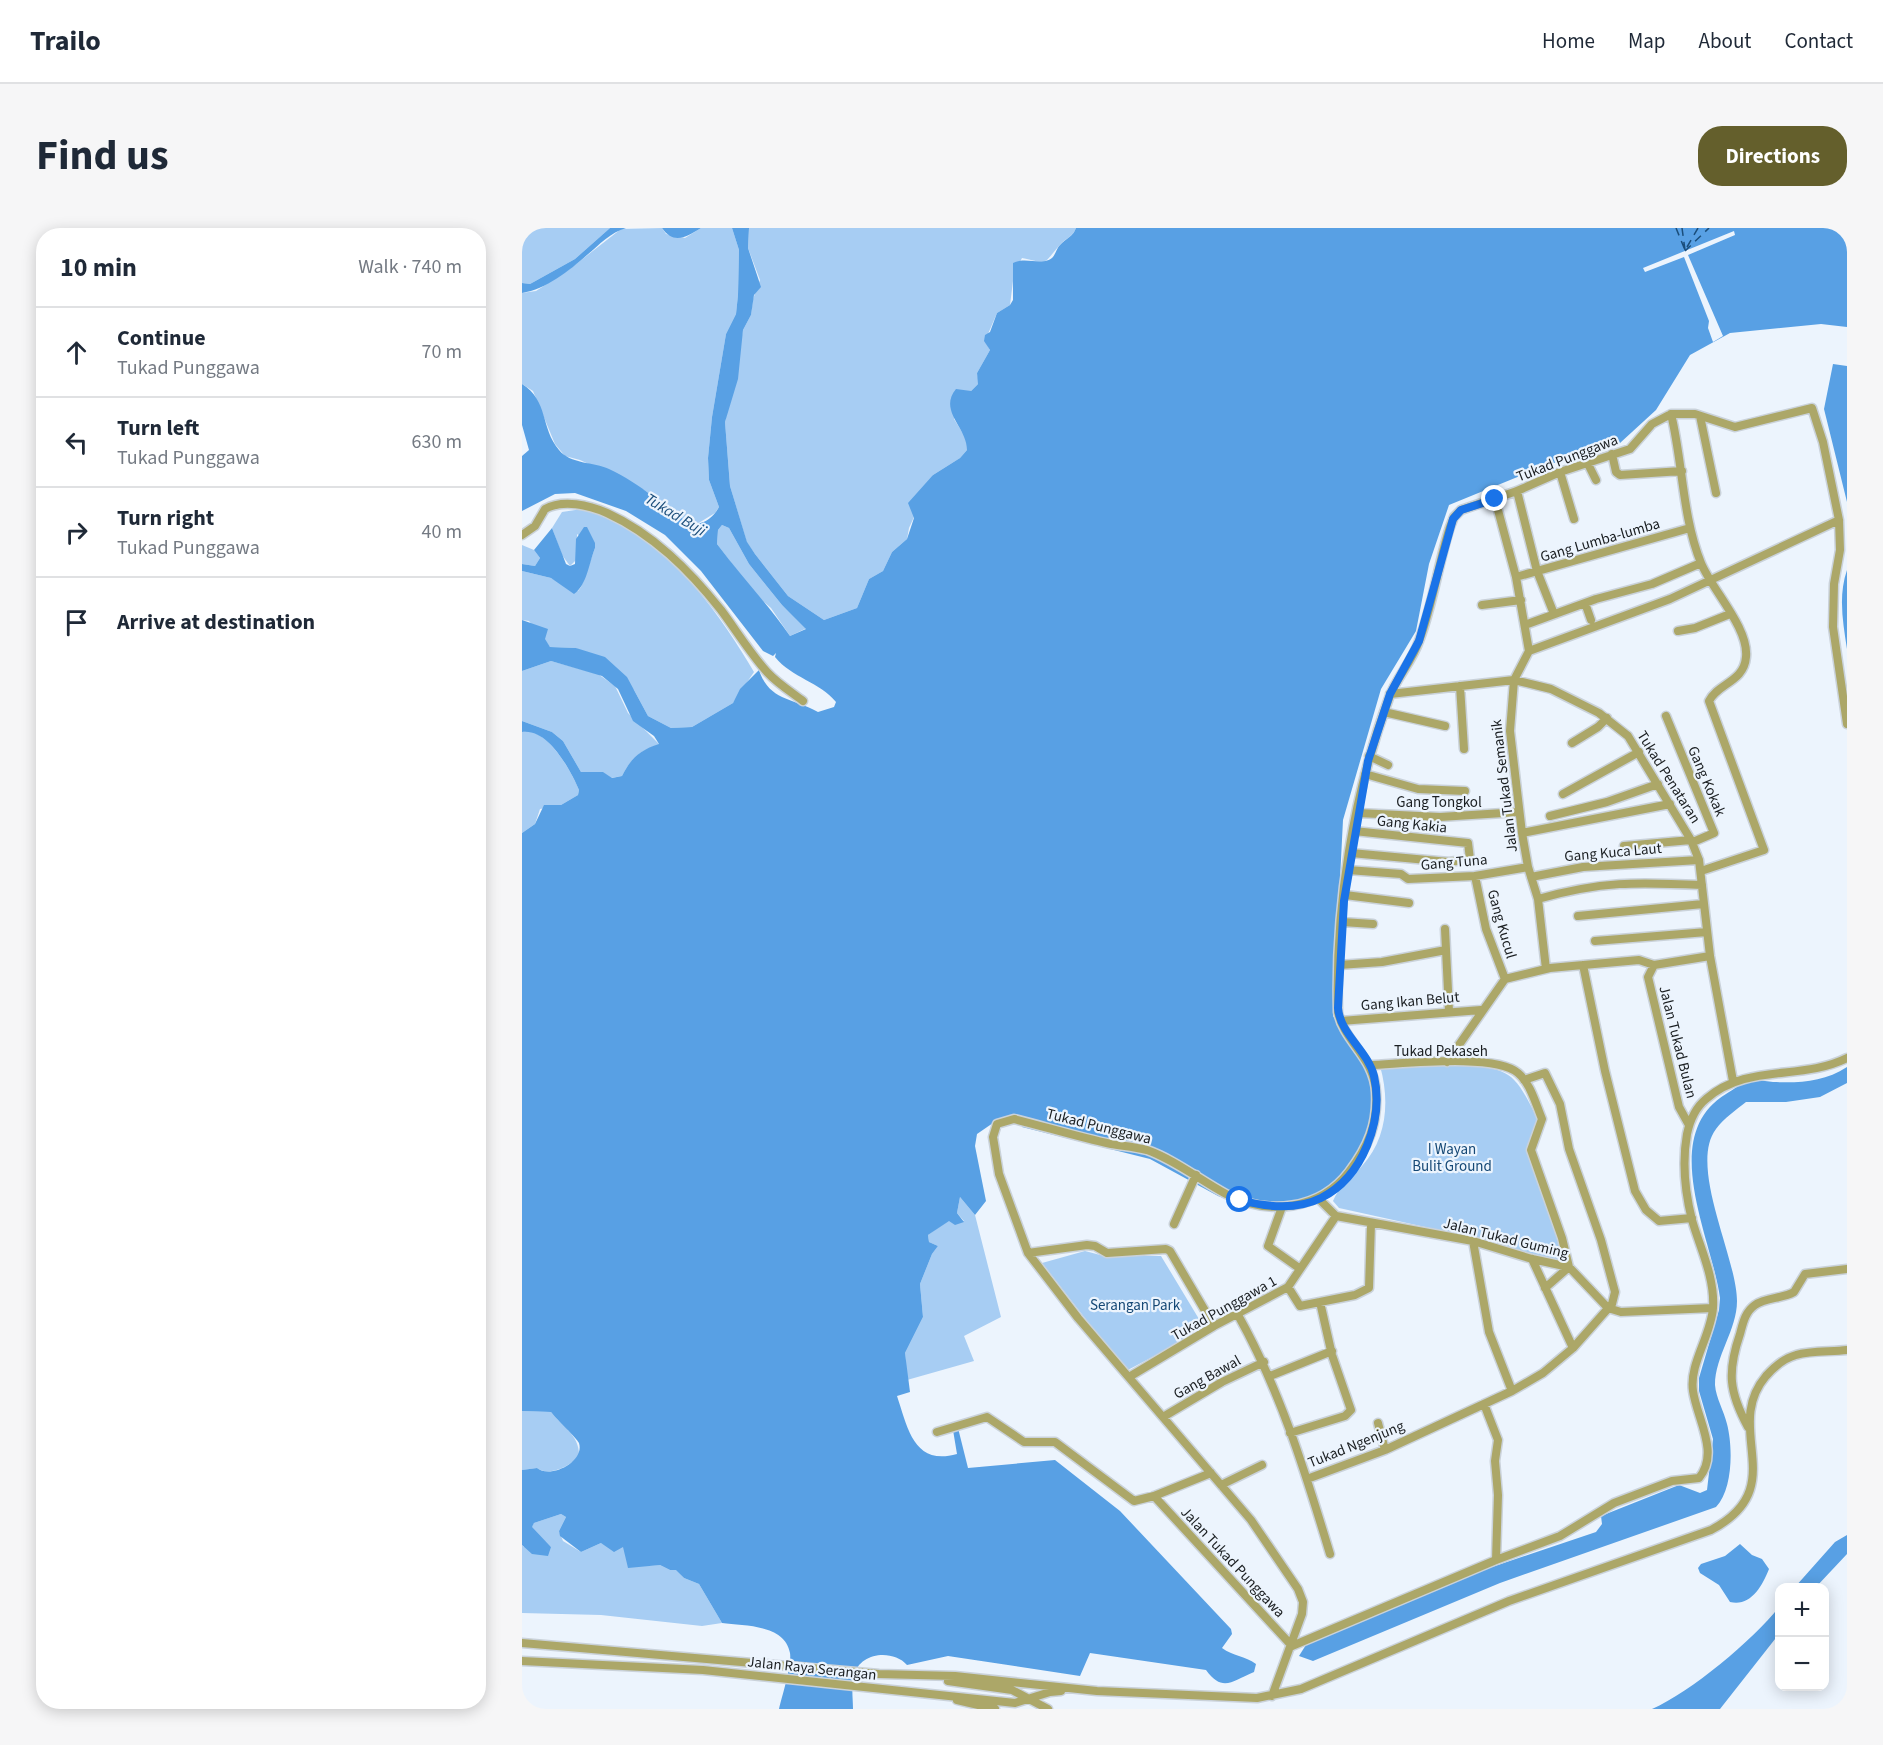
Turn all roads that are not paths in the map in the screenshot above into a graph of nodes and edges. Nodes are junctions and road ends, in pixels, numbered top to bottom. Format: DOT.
graph roads {
  1 [pos="1671,414"];
  2 [pos="1701,416"];
  3 [pos="1612,454"];
  4 [pos="1587,462"];
  5 [pos="1682,471"];
  6 [pos="1560,472"];
  7 [pos="1596,480"];
  8 [pos="1517,491"];
  9 [pos="1716,494"];
  10 [pos="1495,499"];
  11 [pos="1574,519"];
  12 [pos="1839,520"];
  13 [pos="1690,528"];
  14 [pos="522,535"];
  15 [pos="1701,563"];
  16 [pos="1537,571"];
  17 [pos="1516,577"];
  18 [pos="1710,581"];
  19 [pos="1521,600"];
  20 [pos="1585,603"];
  21 [pos="1482,605"];
  22 [pos="1554,614"];
  23 [pos="1730,614"];
  24 [pos="1591,620"];
  25 [pos="1525,625"];
  26 [pos="1678,631"];
  27 [pos="1529,651"];
  28 [pos="1514,680"];
  29 [pos="1460,686"];
  30 [pos="1390,694"];
  31 [pos="803,701"];
  32 [pos="1384,712"];
  33 [pos="1666,716"];
  34 [pos="1607,718"];
  35 [pos="1847,724"];
  36 [pos="1445,726"];
  37 [pos="1572,743"];
  38 [pos="1464,749"];
  39 [pos="1639,752"];
  40 [pos="1369,756"];
  41 [pos="1388,765"];
  42 [pos="1365,774"];
  43 [pos="1658,784"];
  44 [pos="1465,791"];
  45 [pos="1563,794"];
  46 [pos="1670,804"];
  47 [pos="1519,812"];
  48 [pos="1358,813"];
  49 [pos="1550,816"];
  50 [pos="1354,831"];
  51 [pos="1522,833"];
  52 [pos="1692,841"];
  53 [pos="1624,846"];
  54 [pos="1351,854"];
  55 [pos="1401,859"];
  56 [pos="1699,860"];
  57 [pos="1449,862"];
  58 [pos="1528,867"];
  59 [pos="1348,870"];
  60 [pos="1701,872"];
  61 [pos="1401,874"];
  62 [pos="1475,876"];
  63 [pos="1531,877"];
  64 [pos="1447,878"];
  65 [pos="1702,885"];
  66 [pos="1345,895"];
  67 [pos="1538,899"];
  68 [pos="1409,903"];
  69 [pos="1703,904"];
  70 [pos="1578,916"];
  71 [pos="1342,922"];
  72 [pos="1373,924"];
  73 [pos="1445,929"];
  74 [pos="1707,932"];
  75 [pos="1595,941"];
  76 [pos="1446,950"];
  77 [pos="1710,956"];
  78 [pos="1339,965"];
  79 [pos="1583,965"];
  80 [pos="1654,965"];
  81 [pos="1546,969"];
  82 [pos="1505,979"];
  83 [pos="1481,1010"];
  84 [pos="1449,1011"];
  85 [pos="1341,1021"];
  86 [pos="1847,1058"];
  87 [pos="1447,1062"];
  88 [pos="1370,1065"];
  89 [pos="1524,1080"];
  90 [pos="1733,1081"];
  91 [pos="1689,1125"];
  92 [pos="1196,1175"];
  93 [pos="1319,1199"];
  94 [pos="1282,1207"];
  95 [pos="1336,1216"];
  96 [pos="1692,1218"];
  97 [pos="1371,1223"];
  98 [pos="1174,1224"];
  99 [pos="1473,1241"];
  100 [pos="1028,1253"];
  101 [pos="1532,1259"];
  102 [pos="1569,1267"];
  103 [pos="1299,1268"];
  104 [pos="1847,1269"];
  105 [pos="1288,1287"];
  106 [pos="1545,1288"];
  107 [pos="1320,1302"];
  108 [pos="1608,1308"];
  109 [pos="1713,1308"];
  110 [pos="1238,1315"];
  111 [pos="1214,1326"];
  112 [pos="1572,1348"];
  113 [pos="1847,1350"];
  114 [pos="1332,1351"];
  115 [pos="1264,1362"];
  116 [pos="1270,1376"];
  117 [pos="1129,1377"];
  118 [pos="1512,1391"];
  119 [pos="1484,1404"];
  120 [pos="1162,1417"];
  121 [pos="1378,1423"];
  122 [pos="1750,1430"];
  123 [pos="937,1432"];
  124 [pos="1290,1433"];
  125 [pos="1385,1450"];
  126 [pos="1262,1465"];
  127 [pos="1211,1473"];
  128 [pos="1307,1479"];
  129 [pos="1221,1485"];
  130 [pos="1155,1496"];
  131 [pos="1330,1554"];
  132 [pos="1497,1560"];
  133 [pos="522,1643"];
  134 [pos="1292,1646"];
  135 [pos="720,1659"];
  136 [pos="522,1661"];
  137 [pos="719,1672"];
  138 [pos="912,1675"];
  139 [pos="1097,1691"];
  140 [pos="938,1696"];
  141 [pos="1272,1696"];
  142 [pos="1033,1699"];
  143 [pos="995,1709"];
  144 [pos="1048,1709"];
  1 -- 2 [label="street"];
  1 -- 3 [label="street, Tukad Punggawa"];
  1 -- 5 [label="street"];
  2 -- 9 [label="street"];
  2 -- 12 [label="street"];
  3 -- 4 [label="street, Tukad Punggawa"];
  3 -- 5 [label="street"];
  4 -- 6 [label="street, Tukad Punggawa"];
  4 -- 7 [label="street"];
  5 -- 13 [label="street"];
  6 -- 8 [label="street, Tukad Punggawa"];
  6 -- 11 [label="street"];
  8 -- 10 [label="street, Tukad Punggawa"];
  8 -- 16 [label="street"];
  10 -- 17 [label="street"];
  10 -- 30 [label="street, Tukad Punggawa"];
  12 -- 18 [label="street"];
  12 -- 35 [label="street"];
  13 -- 15 [label="street"];
  13 -- 16 [label="street, Gang Lumba-lumba"];
  14 -- 31 [label="street"];
  15 -- 18 [label="street"];
  15 -- 20 [label="street"];
  16 -- 17 [label="street, Gang Lumba-lumba"];
  16 -- 22 [label="street"];
  17 -- 19 [label="street"];
  18 -- 23 [label="street"];
  18 -- 27 [label="street"];
  19 -- 21 [label="street"];
  19 -- 25 [label="street"];
  20 -- 22 [label="street"];
  20 -- 24 [label="street"];
  22 -- 25 [label="street"];
  23 -- 26 [label="street"];
  23 -- 60 [label="street"];
  25 -- 27 [label="street"];
  27 -- 28 [label="street, Jalan Tukad Semanik"];
  28 -- 29 [label="street, Tukad Penataran"];
  28 -- 34 [label="street, Tukad Penataran"];
  28 -- 47 [label="street, Jalan Tukad Semanik"];
  29 -- 30 [label="street, Tukad Penataran"];
  29 -- 38 [label="street"];
  30 -- 32 [label="street, Tukad Punggawa"];
  32 -- 36 [label="street"];
  32 -- 42 [label="street, Tukad Punggawa"];
  33 -- 52 [label="street, Gang Kokak"];
  34 -- 37 [label="street"];
  34 -- 39 [label="street, Tukad Penataran"];
  39 -- 43 [label="street, Tukad Penataran"];
  39 -- 45 [label="street"];
  40 -- 41 [label="street"];
  42 -- 44 [label="street"];
  42 -- 48 [label="street, Tukad Punggawa"];
  43 -- 46 [label="street, Tukad Penataran"];
  43 -- 49 [label="street"];
  46 -- 51 [label="street"];
  46 -- 52 [label="street, Tukad Penataran"];
  47 -- 48 [label="street, Gang Tongkol"];
  47 -- 51 [label="street, Jalan Tukad Semanik"];
  48 -- 50 [label="street, Tukad Punggawa"];
  50 -- 54 [label="street, Tukad Punggawa"];
  50 -- 57 [label="street, Gang Kakia"];
  51 -- 58 [label="street, Jalan Tukad Semanik"];
  52 -- 53 [label="street"];
  52 -- 56 [label="street, Tukad Penataran"];
  54 -- 55 [label="street"];
  54 -- 59 [label="street, Tukad Punggawa"];
  55 -- 57 [label="street"];
  55 -- 61 [label="street"];
  56 -- 60 [label="street, Tukad Penataran"];
  56 -- 63 [label="street, Gang Kuca Laut"];
  57 -- 64 [label="street"];
  58 -- 62 [label="street, Gang Tuna"];
  58 -- 63 [label="street, Jalan Tukad Semanik"];
  59 -- 61 [label="street, Gang Tuna"];
  59 -- 66 [label="street, Tukad Punggawa"];
  60 -- 65 [label="street, Tukad Penataran"];
  61 -- 64 [label="street, Gang Tuna"];
  62 -- 64 [label="street, Gang Tuna"];
  62 -- 82 [label="street, Gang Kucul"];
  63 -- 67 [label="street, Jalan Tukad Semanik"];
  65 -- 67 [label="street"];
  65 -- 69 [label="street, Tukad Penataran"];
  66 -- 68 [label="street"];
  66 -- 71 [label="street, Tukad Punggawa"];
  67 -- 81 [label="street, Jalan Tukad Semanik"];
  69 -- 70 [label="street"];
  69 -- 74 [label="street, Tukad Penataran"];
  71 -- 72 [label="street"];
  71 -- 78 [label="street, Tukad Punggawa"];
  73 -- 76 [label="street"];
  74 -- 75 [label="street"];
  74 -- 77 [label="street, Tukad Penataran"];
  76 -- 78 [label="street"];
  76 -- 84 [label="street"];
  77 -- 80 [label="street, Jalan Tukad Bulan"];
  77 -- 90 [label="street, Tukad Penataran"];
  78 -- 85 [label="street, Tukad Punggawa"];
  79 -- 80 [label="street, Jalan Tukad Bulan"];
  79 -- 81 [label="street"];
  79 -- 96 [label="street"];
  80 -- 91 [label="street, Jalan Tukad Bulan"];
  81 -- 82 [label="street"];
  82 -- 83 [label="street"];
  83 -- 84 [label="street, Gang Ikan Belut"];
  83 -- 87 [label="street"];
  84 -- 85 [label="street, Gang Ikan Belut"];
  85 -- 88 [label="street, Tukad Punggawa"];
  86 -- 90 [label="street"];
  87 -- 88 [label="street, Tukad Pekaseh"];
  87 -- 89 [label="street, Tukad Pekaseh"];
  88 -- 93 [label="street, Tukad Punggawa"];
  89 -- 102 [label="street"];
  89 -- 108 [label="street"];
  90 -- 91 [label="street"];
  91 -- 96 [label="street"];
  92 -- 94 [label="street, Tukad Punggawa"];
  92 -- 98 [label="street"];
  92 -- 100 [label="street, Tukad Punggawa"];
  93 -- 94 [label="street, Tukad Punggawa"];
  93 -- 95 [label="street"];
  94 -- 103 [label="street"];
  95 -- 97 [label="street, Jalan Tukad Guming"];
  95 -- 103 [label="street, Tukad Punggawa 1"];
  96 -- 109 [label="street"];
  97 -- 99 [label="street, Jalan Tukad Guming"];
  97 -- 107 [label="street"];
  99 -- 101 [label="street, Jalan Tukad Guming"];
  99 -- 118 [label="street"];
  100 -- 111 [label="street"];
  100 -- 117 [label="street, Tukad Punggawa"];
  101 -- 102 [label="street, Jalan Tukad Guming"];
  101 -- 106 [label="street"];
  102 -- 106 [label="street"];
  102 -- 108 [label="street, Jalan Tukad Guming"];
  103 -- 105 [label="street, Tukad Punggawa 1"];
  104 -- 122 [label="street"];
  105 -- 107 [label="street"];
  105 -- 110 [label="street, Tukad Punggawa 1"];
  106 -- 112 [label="street"];
  107 -- 114 [label="street"];
  108 -- 109 [label="street"];
  108 -- 112 [label="street, Tukad Ngenjung"];
  109 -- 132 [label="street"];
  110 -- 111 [label="street, Tukad Punggawa 1"];
  110 -- 115 [label="street, Tukad Ngenjung"];
  111 -- 117 [label="street, Tukad Punggawa 1"];
  112 -- 118 [label="street, Tukad Ngenjung"];
  113 -- 122 [label="street"];
  114 -- 116 [label="street"];
  114 -- 124 [label="street"];
  115 -- 116 [label="street, Tukad Ngenjung"];
  115 -- 120 [label="street, Gang Bawal"];
  116 -- 124 [label="street, Tukad Ngenjung"];
  117 -- 120 [label="street, Tukad Punggawa"];
  118 -- 119 [label="street, Tukad Ngenjung"];
  119 -- 125 [label="street, Tukad Ngenjung"];
  119 -- 132 [label="street"];
  120 -- 127 [label="street, Tukad Punggawa"];
  121 -- 125 [label="street"];
  122 -- 141 [label="street, Jalan Raya Serangan"];
  123 -- 130 [label="street"];
  124 -- 128 [label="street, Tukad Ngenjung"];
  125 -- 128 [label="street, Tukad Ngenjung"];
  126 -- 129 [label="street"];
  127 -- 129 [label="street, Tukad Punggawa"];
  127 -- 130 [label="street"];
  128 -- 131 [label="street"];
  129 -- 134 [label="street, Tukad Punggawa"];
  130 -- 134 [label="street, Jalan Tukad Punggawa"];
  132 -- 134 [label="street"];
  133 -- 135 [label="street, Jalan Raya Serangan"];
  134 -- 141 [label="street, Tukad Punggawa"];
  135 -- 137 [label="street"];
  135 -- 138 [label="street, Jalan Raya Serangan"];
  136 -- 137 [label="street, Jalan Raya Serangan"];
  137 -- 140 [label="street, Jalan Raya Serangan"];
  138 -- 139 [label="street, Jalan Raya Serangan"];
  138 -- 142 [label="street"];
  139 -- 141 [label="street, Jalan Raya Serangan"];
  139 -- 142 [label="street, Jalan Raya Serangan"];
  140 -- 142 [label="street, Jalan Raya Serangan"];
  140 -- 143 [label="street"];
  142 -- 144 [label="street"];
}
